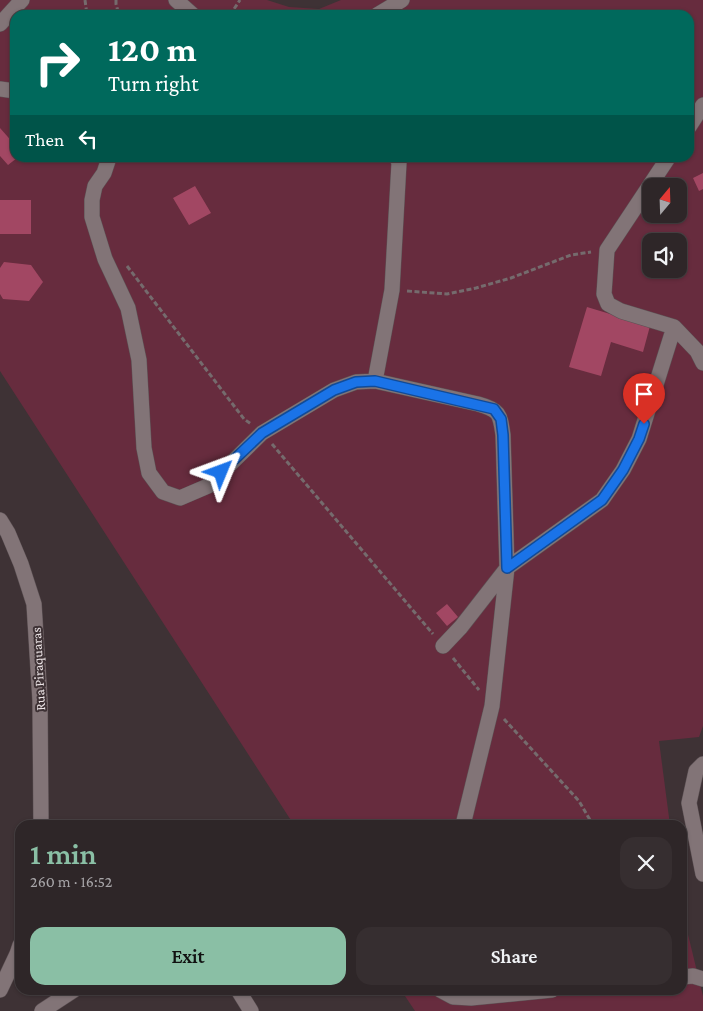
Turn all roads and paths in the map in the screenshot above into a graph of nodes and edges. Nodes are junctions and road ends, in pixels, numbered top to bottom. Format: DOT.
graph roads {
  1 [pos="22,0"];
  2 [pos="176,0"];
  3 [pos="402,0"];
  4 [pos="13,10"];
  5 [pos="187,10"];
  6 [pos="386,10"];
  7 [pos="10,13"];
  8 [pos="0,24"];
  9 [pos="703,105"];
  10 [pos="694,118"];
  11 [pos="107,162"];
  12 [pos="399,162"];
  13 [pos="665,162"];
  14 [pos="607,250"];
  15 [pos="124,262"];
  16 [pos="392,290"];
  17 [pos="674,327"];
  18 [pos="703,363"];
  19 [pos="375,381"];
  20 [pos="262,433"];
  21 [pos="0,520"];
  22 [pos="507,568"];
  23 [pos="443,646"];
  24 [pos="492,706"];
  25 [pos="703,764"];
  26 [pos="42,820"];
  27 [pos="464,820"];
  28 [pos="590,820"];
  29 [pos="703,874"];
  30 [pos="15,958"];
  31 [pos="687,977"];
  32 [pos="703,979"];
  33 [pos="0,990"];
  34 [pos="66,995"];
  35 [pos="241,995"];
  36 [pos="449,995"];
  37 [pos="501,995"];
  38 [pos="42,1011"];
  39 [pos="251,1011"];
  1 -- 4 [label="street"];
  2 -- 5 [label="street"];
  3 -- 6 [label="street"];
  7 -- 8 [label="street"];
  9 -- 10 [label="street"];
  11 -- 20 [label="street"];
  12 -- 16 [label="street"];
  13 -- 14 [label="street"];
  14 -- 16 [label="path"];
  14 -- 17 [label="street"];
  15 -- 20 [label="path"];
  16 -- 19 [label="street"];
  17 -- 18 [label="street"];
  17 -- 22 [label="street"];
  19 -- 20 [label="street"];
  19 -- 22 [label="street"];
  20 -- 23 [label="path"];
  21 -- 26 [label="street, Rua Piraquaras"];
  22 -- 23 [label="street"];
  22 -- 24 [label="street"];
  23 -- 24 [label="path"];
  24 -- 27 [label="street"];
  24 -- 28 [label="path"];
  25 -- 29 [label="street"];
  30 -- 33 [label="street"];
  31 -- 32 [label="street"];
  34 -- 38 [label="street"];
  35 -- 39 [label="street"];
  36 -- 37 [label="street"];
}
